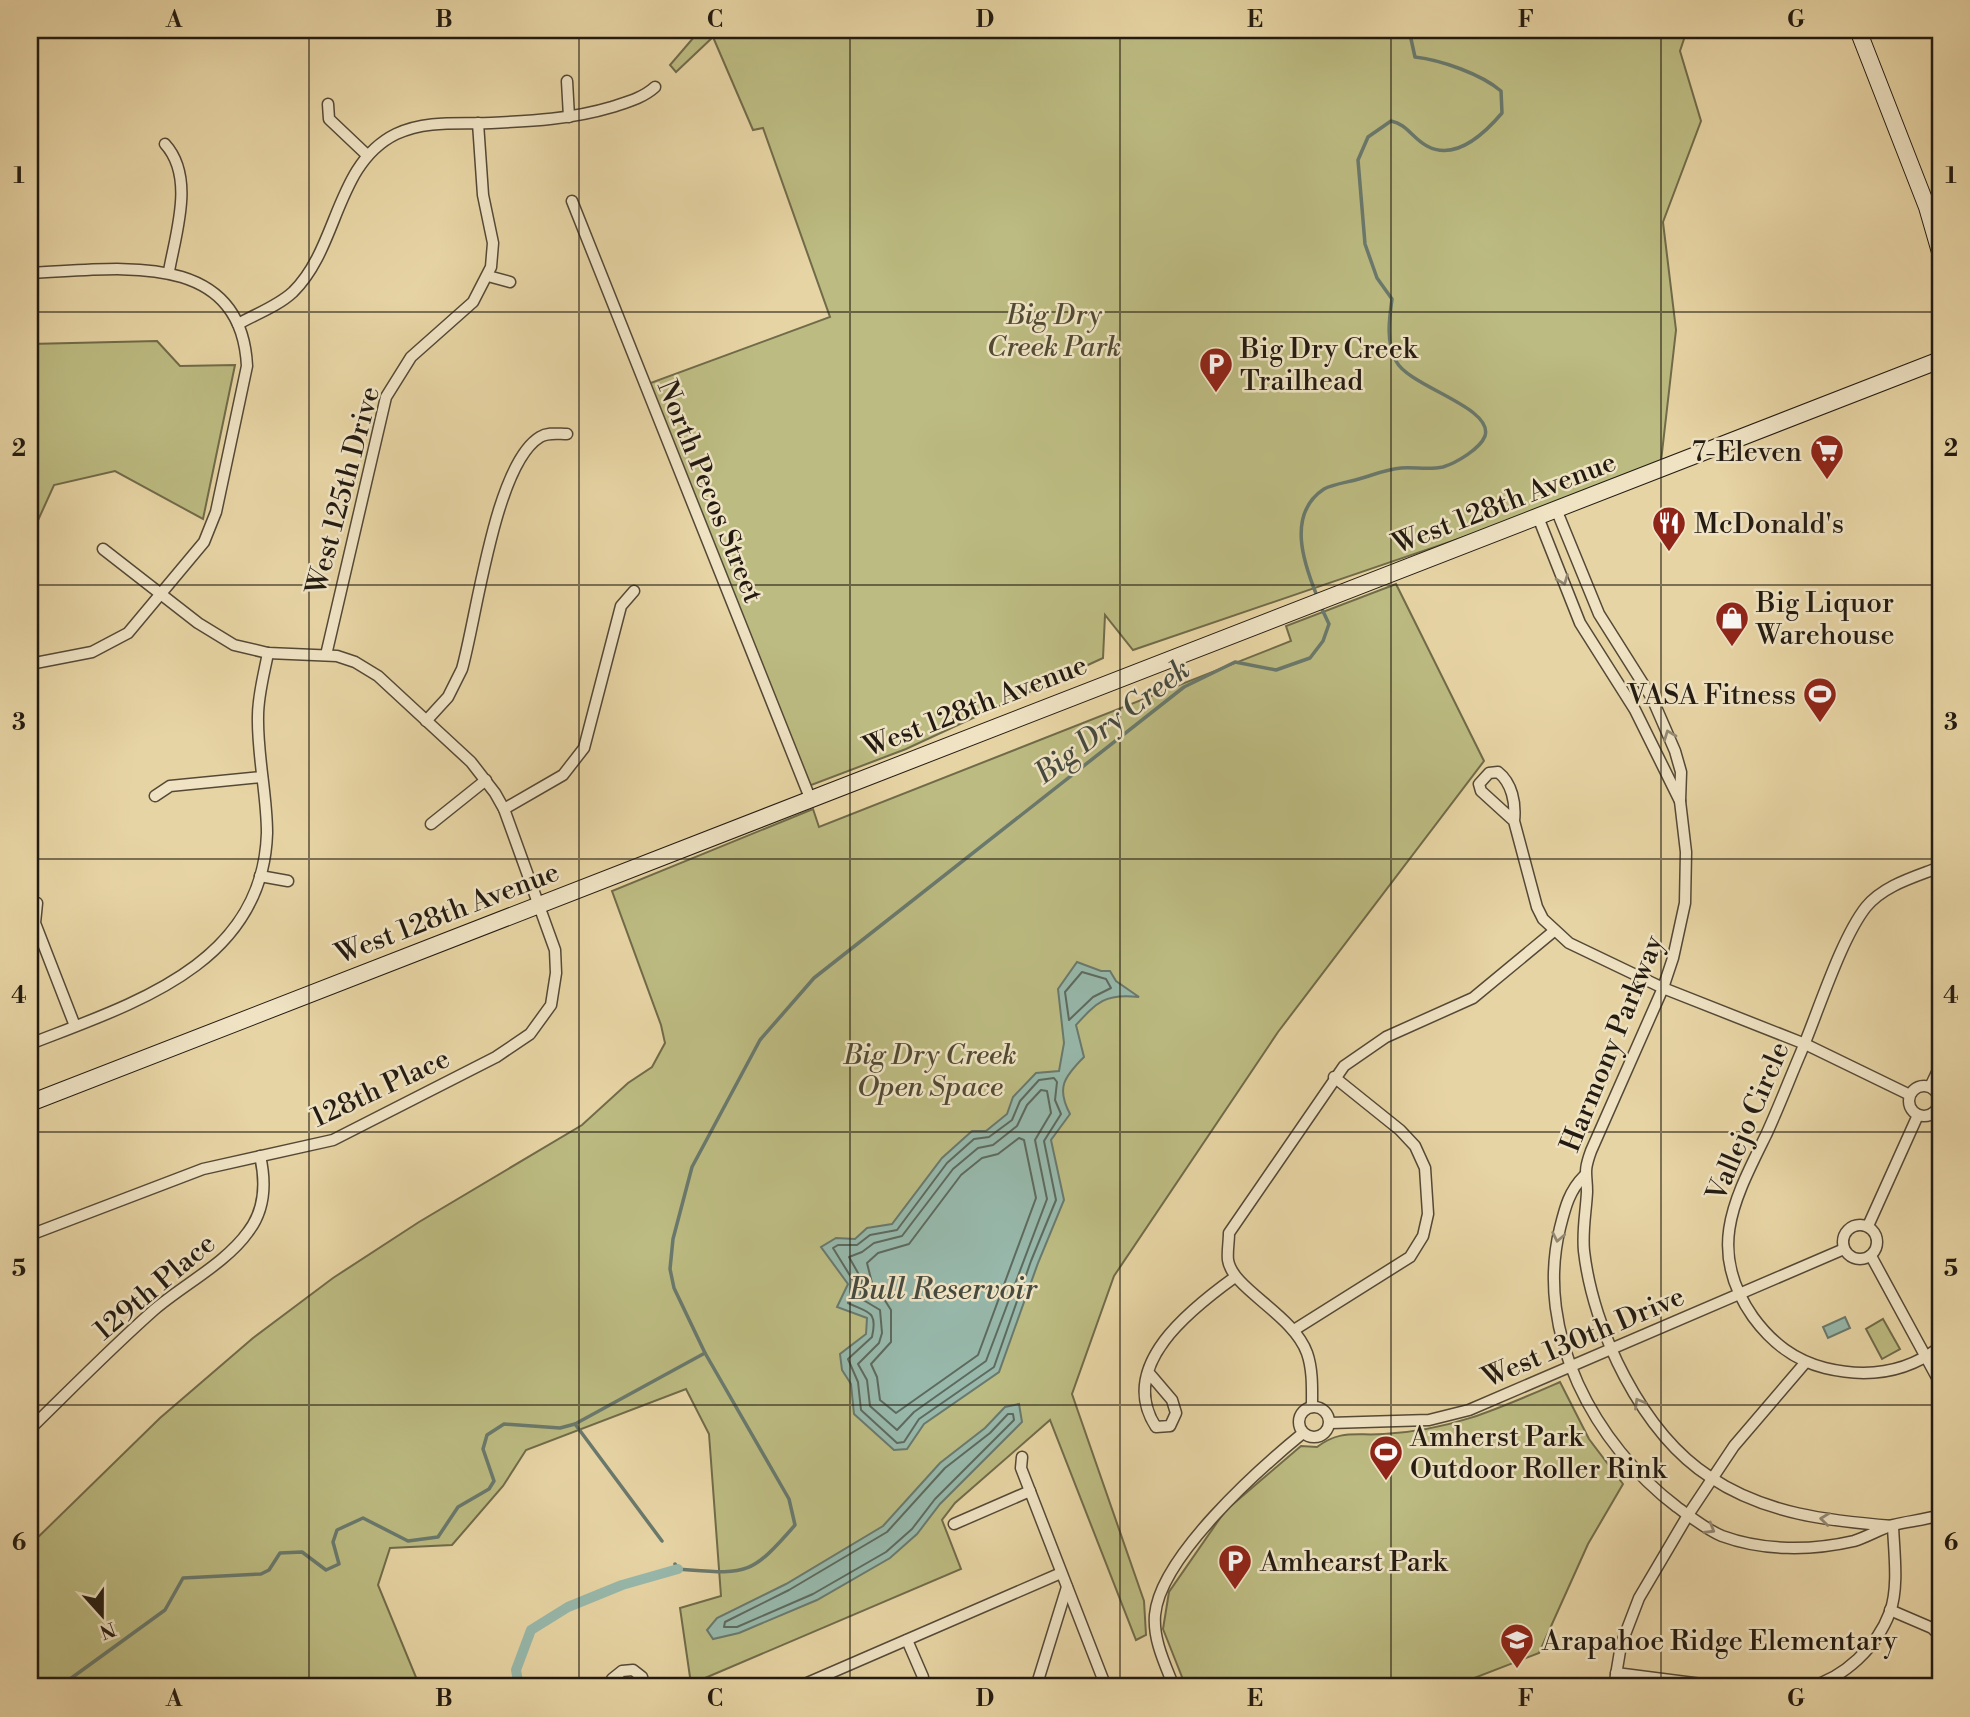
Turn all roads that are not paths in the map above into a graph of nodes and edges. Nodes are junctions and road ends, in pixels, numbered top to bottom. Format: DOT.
graph roads {
  1 [pos="1858,30"];
  2 [pos="567,81"];
  3 [pos="654,86"];
  4 [pos="328,104"];
  5 [pos="569,117"];
  6 [pos="478,123"];
  7 [pos="165,144"];
  8 [pos="367,155"];
  9 [pos="572,201"];
  10 [pos="1940,252"];
  11 [pos="30,256"];
  12 [pos="169,271"];
  13 [pos="30,273"];
  14 [pos="488,276"];
  15 [pos="510,282"];
  16 [pos="238,324"];
  17 [pos="1940,359"];
  18 [pos="567,434"];
  19 [pos="1556,509"];
  20 [pos="1538,517"];
  21 [pos="103,549"];
  22 [pos="634,591"];
  23 [pos="162,596"];
  24 [pos="1604,623"];
  25 [pos="1584,631"];
  26 [pos="268,653"];
  27 [pos="326,655"];
  28 [pos="30,664"];
  29 [pos="426,721"];
  30 [pos="262,777"];
  31 [pos="486,780"];
  32 [pos="155,796"];
  33 [pos="810,798"];
  34 [pos="1680,801"];
  35 [pos="504,808"];
  36 [pos="1514,821"];
  37 [pos="431,824"];
  38 [pos="1940,867"];
  39 [pos="260,876"];
  40 [pos="288,881"];
  41 [pos="37,903"];
  42 [pos="540,904"];
  43 [pos="1554,931"];
  44 [pos="1663,988"];
  45 [pos="75,1026"];
  46 [pos="30,1044"];
  47 [pos="1805,1044"];
  48 [pos="1940,1066"];
  49 [pos="1334,1077"];
  50 [pos="1930,1087"];
  51 [pos="1910,1095"];
  52 [pos="30,1103"];
  53 [pos="1940,1108"];
  54 [pos="1918,1115"];
  55 [pos="260,1156"];
  56 [pos="1584,1176"];
  57 [pos="1868,1226"];
  58 [pos="30,1235"];
  59 [pos="1844,1249"];
  60 [pos="1871,1256"];
  61 [pos="1235,1277"];
  62 [pos="1740,1295"];
  63 [pos="1294,1330"];
  64 [pos="1940,1347"];
  65 [pos="1613,1348"];
  66 [pos="1926,1358"];
  67 [pos="1805,1363"];
  68 [pos="1571,1367"];
  69 [pos="1149,1373"];
  70 [pos="1940,1383"];
  71 [pos="1312,1407"];
  72 [pos="1329,1423"];
  73 [pos="30,1429"];
  74 [pos="1303,1433"];
  75 [pos="1022,1457"];
  76 [pos="1711,1478"];
  77 [pos="1030,1491"];
  78 [pos="1688,1515"];
  79 [pos="1940,1515"];
  80 [pos="954,1524"];
  81 [pos="1893,1525"];
  82 [pos="1061,1573"];
  83 [pos="1067,1587"];
  84 [pos="1891,1610"];
  85 [pos="1940,1636"];
  86 [pos="907,1640"];
  87 [pos="1616,1673"];
  88 [pos="923,1677"];
  89 [pos="612,1679"];
  90 [pos="645,1687"];
  91 [pos="797,1687"];
  92 [pos="1036,1687"];
  93 [pos="1106,1687"];
  94 [pos="1174,1687"];
  95 [pos="1614,1687"];
  96 [pos="1725,1687"];
  97 [pos="1809,1687"];
  1 -- 10 [label="main road"];
  2 -- 5 [label="street"];
  3 -- 5 [label="street"];
  4 -- 8 [label="street"];
  5 -- 6 [label="street"];
  6 -- 8 [label="street"];
  6 -- 14 [label="street, West 125th Drive"];
  7 -- 12 [label="street"];
  8 -- 16 [label="street"];
  9 -- 33 [label="street, North Pecos Street"];
  11 -- 13 [label="street"];
  12 -- 13 [label="street"];
  12 -- 16 [label="street"];
  14 -- 15 [label="street"];
  14 -- 27 [label="street, West 125th Drive"];
  16 -- 23 [label="street"];
  17 -- 19 [label="main road, West 128th Avenue"];
  18 -- 29 [label="street"];
  19 -- 20 [label="main road, West 128th Avenue"];
  19 -- 24 [label="street, Harmony Parkway"];
  20 -- 25 [label="street, Harmony Parkway, one-way"];
  20 -- 33 [label="main road, West 128th Avenue"];
  21 -- 23 [label="street, 128th Place"];
  22 -- 35 [label="street"];
  23 -- 26 [label="street, 128th Place"];
  23 -- 28 [label="street"];
  24 -- 25 [label="street"];
  34 -- 24 [label="street, Harmony Parkway, one-way"];
  25 -- 34 [label="street, Harmony Parkway"];
  26 -- 27 [label="street, 128th Place"];
  26 -- 30 [label="street"];
  27 -- 29 [label="street, 128th Place"];
  29 -- 31 [label="street, 128th Place"];
  30 -- 32 [label="street"];
  30 -- 39 [label="street"];
  31 -- 35 [label="street, 128th Place"];
  31 -- 37 [label="street"];
  33 -- 42 [label="main road, West 128th Avenue"];
  34 -- 44 [label="street, Harmony Parkway"];
  35 -- 42 [label="street, 128th Place"];
  36 -- 43 [label="street"];
  38 -- 47 [label="street, Vallejo Circle"];
  39 -- 40 [label="street"];
  39 -- 45 [label="street"];
  41 -- 45 [label="street"];
  42 -- 52 [label="main road, West 128th Avenue"];
  42 -- 55 [label="street, 128th Place"];
  43 -- 44 [label="street"];
  43 -- 49 [label="street"];
  44 -- 47 [label="street"];
  44 -- 56 [label="street, Harmony Parkway"];
  45 -- 46 [label="street"];
  47 -- 51 [label="street"];
  47 -- 62 [label="street, Vallejo Circle"];
  48 -- 50 [label="street"];
  49 -- 61 [label="street"];
  49 -- 63 [label="street"];
  50 -- 51 [label="street"];
  50 -- 53 [label="street"];
  51 -- 54 [label="street"];
  53 -- 54 [label="street"];
  54 -- 57 [label="street"];
  55 -- 58 [label="street, 128th Place"];
  55 -- 73 [label="street, 129th Place"];
  56 -- 65 [label="street, Harmony Parkway"];
  56 -- 68 [label="street, Harmony Parkway, one-way"];
  57 -- 59 [label="street"];
  57 -- 60 [label="street"];
  59 -- 60 [label="street"];
  59 -- 62 [label="street, West 130th Drive"];
  60 -- 66 [label="street"];
  61 -- 63 [label="street"];
  61 -- 69 [label="street"];
  62 -- 65 [label="street, West 130th Drive"];
  62 -- 67 [label="street, Vallejo Circle"];
  63 -- 71 [label="street"];
  64 -- 66 [label="street, Vallejo Circle"];
  65 -- 68 [label="street, West 130th Drive"];
  76 -- 65 [label="street, Harmony Parkway, one-way"];
  66 -- 67 [label="street, Vallejo Circle"];
  66 -- 70 [label="street"];
  67 -- 76 [label="street"];
  68 -- 72 [label="street, West 130th Drive"];
  68 -- 78 [label="street, Harmony Parkway"];
  69 -- 69 [label="street"];
  71 -- 72 [label="street"];
  71 -- 74 [label="street"];
  72 -- 74 [label="street"];
  74 -- 94 [label="street"];
  75 -- 77 [label="street"];
  76 -- 78 [label="street"];
  81 -- 76 [label="street, Harmony Parkway, one-way"];
  77 -- 80 [label="street"];
  77 -- 82 [label="street"];
  78 -- 81 [label="street, Harmony Parkway, one-way"];
  78 -- 87 [label="street"];
  79 -- 81 [label="street, Harmony Parkway"];
  81 -- 84 [label="street"];
  82 -- 83 [label="street"];
  82 -- 86 [label="street"];
  83 -- 92 [label="street"];
  83 -- 93 [label="street"];
  84 -- 85 [label="street"];
  84 -- 97 [label="street"];
  86 -- 88 [label="street"];
  86 -- 91 [label="street"];
  87 -- 95 [label="street"];
  87 -- 96 [label="street"];
  89 -- 90 [label="street"];
}
